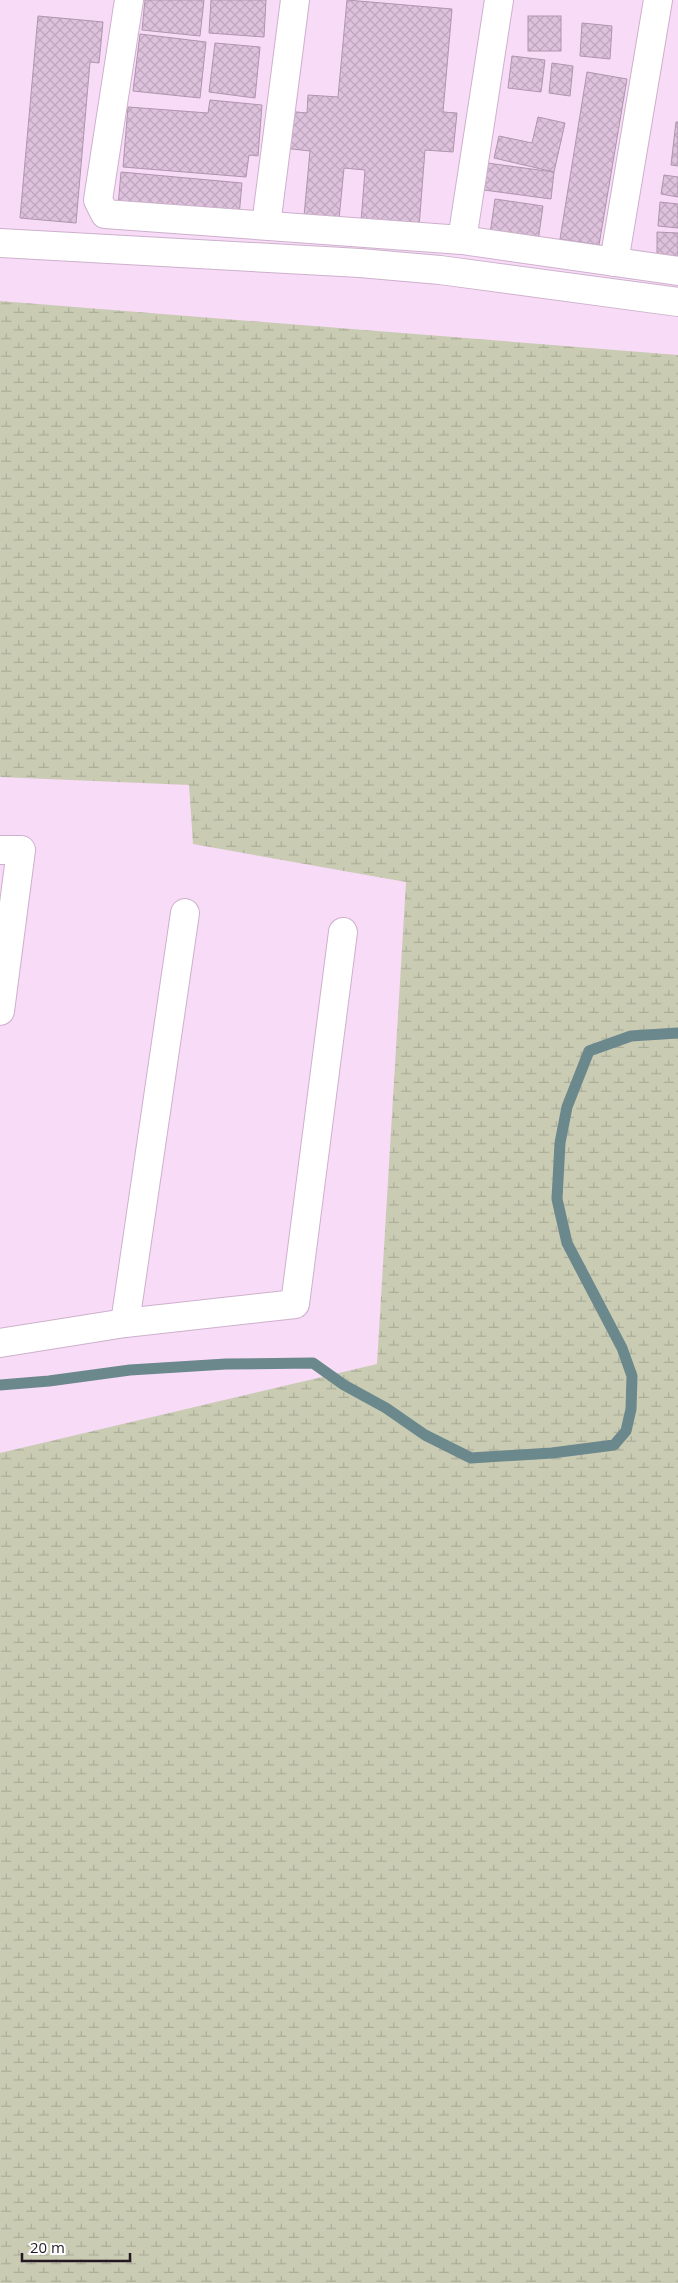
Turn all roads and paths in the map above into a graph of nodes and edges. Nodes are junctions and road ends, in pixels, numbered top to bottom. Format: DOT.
graph roads {
  1 [pos="130,0"];
  2 [pos="295,0"];
  3 [pos="499,0"];
  4 [pos="650,0"];
  5 [pos="657,0"];
  6 [pos="266,225"];
  7 [pos="462,240"];
  8 [pos="0,243"];
  9 [pos="614,262"];
  10 [pos="678,271"];
  11 [pos="678,302"];
  12 [pos="0,850"];
  13 [pos="185,913"];
  14 [pos="343,932"];
  15 [pos="0,1011"];
  16 [pos="125,1323"];
  17 [pos="0,1343"];
  1 -- 6 [label="street"];
  2 -- 6 [label="street"];
  3 -- 7 [label="street"];
  4 -- 5 [label="street"];
  5 -- 9 [label="street"];
  6 -- 7 [label="street"];
  7 -- 9 [label="street"];
  8 -- 11 [label="street"];
  9 -- 10 [label="street"];
  12 -- 15 [label="street"];
  13 -- 16 [label="street"];
  14 -- 16 [label="street"];
  16 -- 17 [label="street"];
}
